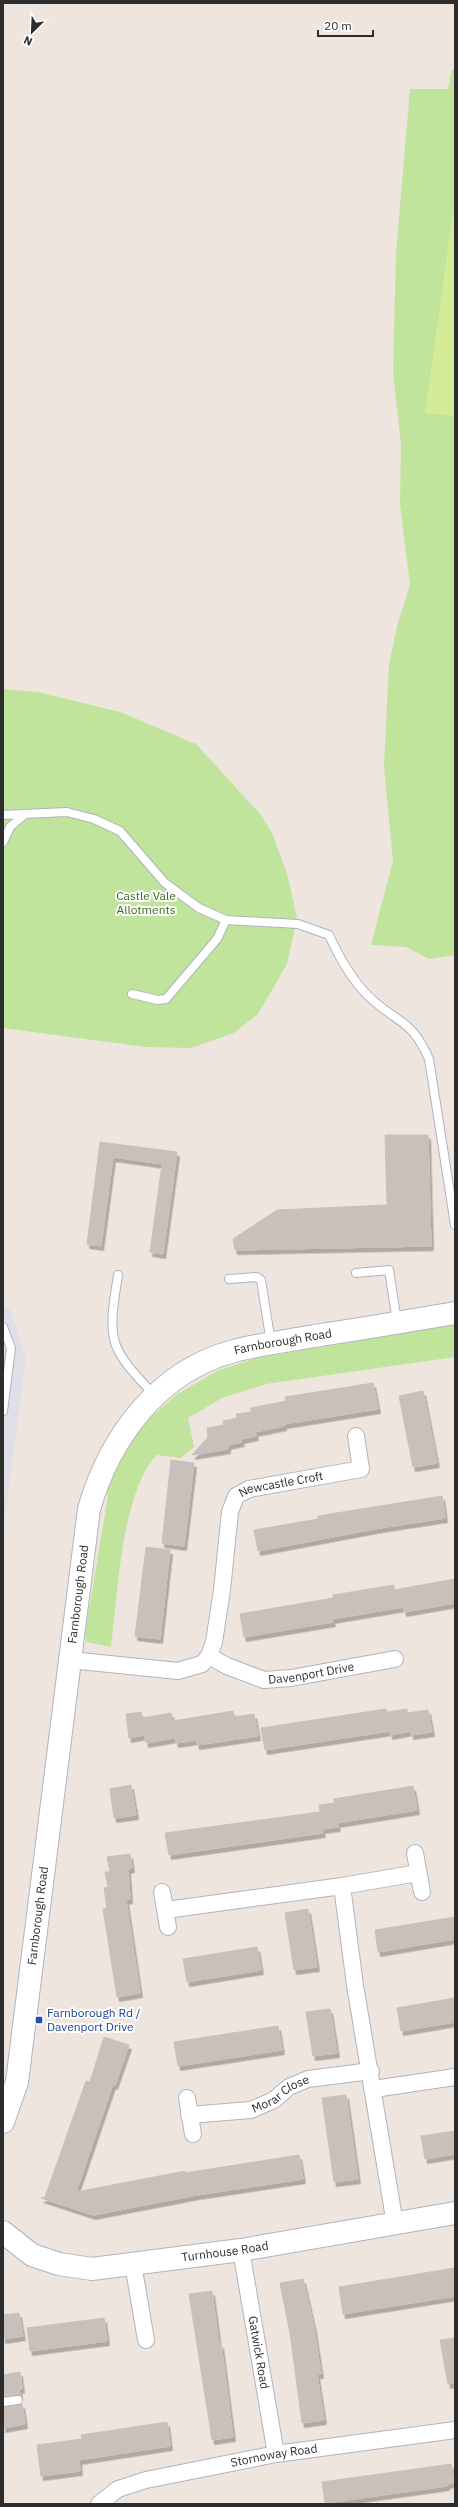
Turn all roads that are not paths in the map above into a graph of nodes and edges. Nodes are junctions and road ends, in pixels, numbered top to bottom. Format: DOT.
graph roads {
  1 [pos="3,815"];
  2 [pos="24,815"];
  3 [pos="3,842"];
  4 [pos="226,920"];
  5 [pos="132,994"];
  6 [pos="455,1225"];
  7 [pos="356,1273"];
  8 [pos="118,1275"];
  9 [pos="229,1279"];
  10 [pos="455,1313"];
  11 [pos="397,1322"];
  12 [pos="3,1327"];
  13 [pos="271,1344"];
  14 [pos="154,1395"];
  15 [pos="3,1411"];
  16 [pos="356,1436"];
  17 [pos="209,1656"];
  18 [pos="395,1659"];
  19 [pos="70,1660"];
  20 [pos="415,1853"];
  21 [pos="418,1872"];
  22 [pos="342,1886"];
  23 [pos="162,1892"];
  24 [pos="422,1892"];
  25 [pos="166,1910"];
  26 [pos="168,1927"];
  27 [pos="371,2071"];
  28 [pos="455,2077"];
  29 [pos="374,2089"];
  30 [pos="187,2098"];
  31 [pos="189,2115"];
  32 [pos="3,2122"];
  33 [pos="193,2134"];
  34 [pos="455,2213"];
  35 [pos="395,2224"];
  36 [pos="3,2232"];
  37 [pos="241,2250"];
  38 [pos="133,2264"];
  39 [pos="146,2340"];
  40 [pos="18,2400"];
  41 [pos="3,2402"];
  42 [pos="455,2430"];
  43 [pos="276,2454"];
  44 [pos="100,2504"];
  1 -- 2 [label="lane"];
  2 -- 3 [label="lane"];
  2 -- 4 [label="lane"];
  4 -- 5 [label="lane"];
  4 -- 6 [label="lane"];
  7 -- 11 [label="lane"];
  8 -- 14 [label="lane"];
  9 -- 13 [label="lane"];
  10 -- 11 [label="street, Farnborough Road"];
  11 -- 13 [label="street, Farnborough Road"];
  12 -- 15 [label="lane"];
  13 -- 14 [label="street, Farnborough Road"];
  14 -- 19 [label="street, Farnborough Road"];
  16 -- 17 [label="street, Newcastle Croft"];
  17 -- 18 [label="street, Davenport Drive"];
  17 -- 19 [label="street"];
  19 -- 32 [label="street, Farnborough Road"];
  20 -- 21 [label="street"];
  21 -- 22 [label="street"];
  21 -- 24 [label="street"];
  22 -- 25 [label="street"];
  22 -- 27 [label="street"];
  23 -- 25 [label="street"];
  25 -- 26 [label="street"];
  27 -- 29 [label="street"];
  27 -- 31 [label="street, Morar Close"];
  28 -- 29 [label="street"];
  29 -- 35 [label="street"];
  30 -- 31 [label="street"];
  31 -- 33 [label="street"];
  34 -- 35 [label="street, Turnhouse Road"];
  35 -- 37 [label="street, Turnhouse Road"];
  36 -- 38 [label="street, Turnhouse Road"];
  37 -- 38 [label="street, Turnhouse Road"];
  37 -- 43 [label="street, Gatwick Road"];
  38 -- 39 [label="street"];
  40 -- 41 [label="lane"];
  42 -- 43 [label="street, Stornoway Road"];
  43 -- 44 [label="street, Stornoway Road"];
}
